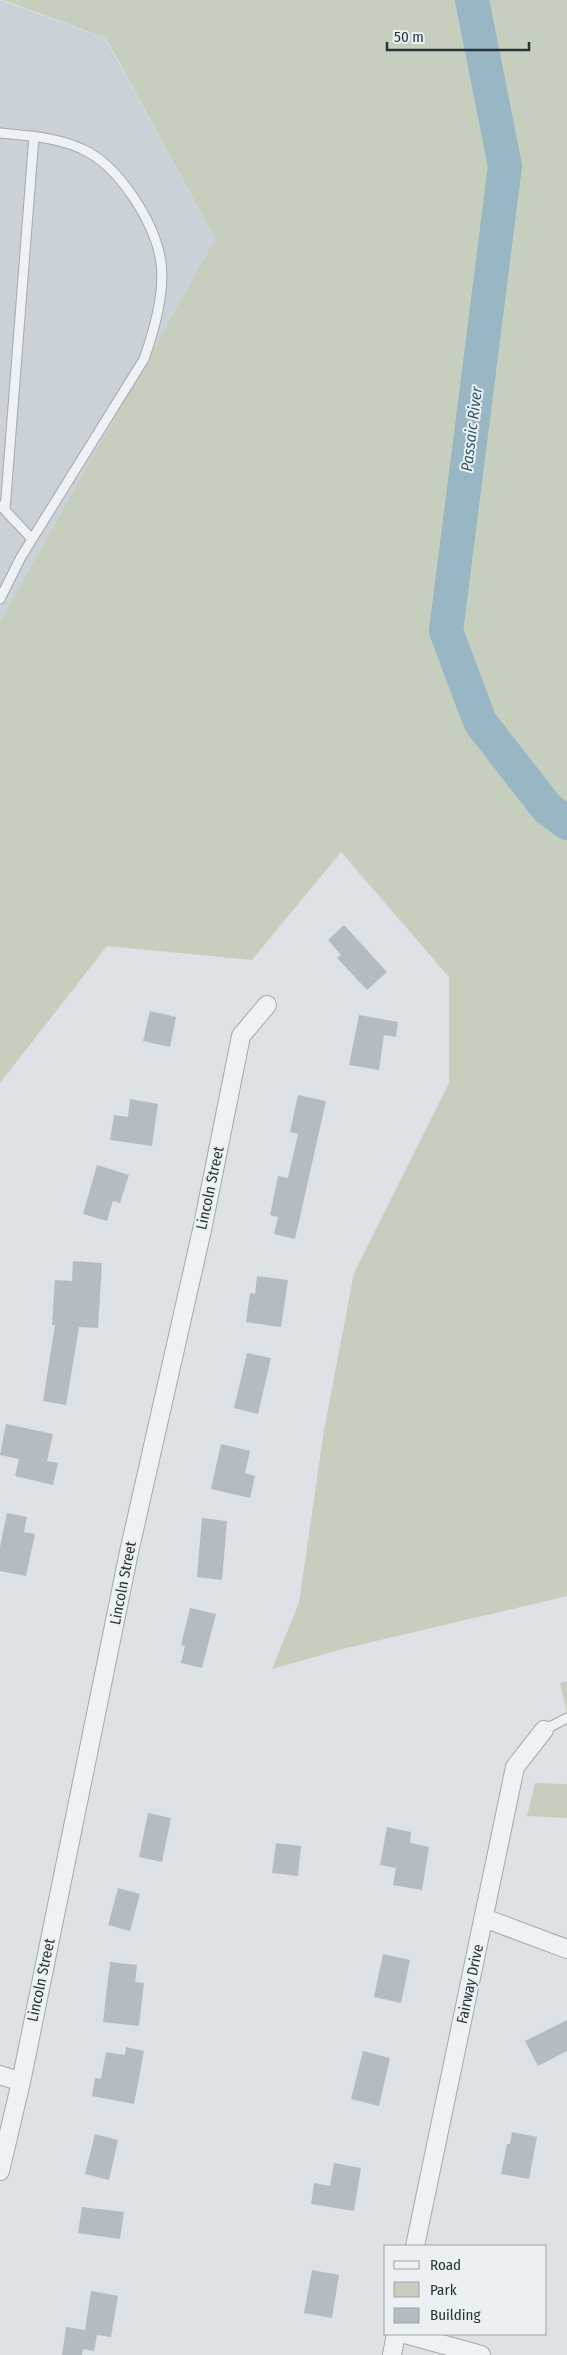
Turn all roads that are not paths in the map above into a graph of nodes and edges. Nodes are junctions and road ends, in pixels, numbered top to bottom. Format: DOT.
graph roads {
  1 [pos="0,133"];
  2 [pos="34,136"];
  3 [pos="3,508"];
  4 [pos="32,539"];
  5 [pos="0,599"];
  6 [pos="268,1006"];
  7 [pos="567,1718"];
  8 [pos="544,1730"];
  9 [pos="484,1918"];
  10 [pos="567,1948"];
  11 [pos="0,2075"];
  12 [pos="21,2082"];
  13 [pos="0,2171"];
  14 [pos="415,2245"];
  15 [pos="396,2335"];
  16 [pos="409,2335"];
  17 [pos="392,2355"];
  18 [pos="481,2355"];
  1 -- 2 [label="lane"];
  2 -- 3 [label="lane"];
  2 -- 4 [label="lane"];
  3 -- 4 [label="lane"];
  4 -- 5 [label="lane"];
  6 -- 12 [label="street, Lincoln Street"];
  7 -- 8 [label="lane"];
  8 -- 9 [label="street, Fairway Drive"];
  9 -- 10 [label="street"];
  9 -- 14 [label="street, Fairway Drive"];
  11 -- 12 [label="street"];
  12 -- 13 [label="street, Lincoln Street"];
  15 -- 17 [label="street"];
  16 -- 18 [label="street"];
}
